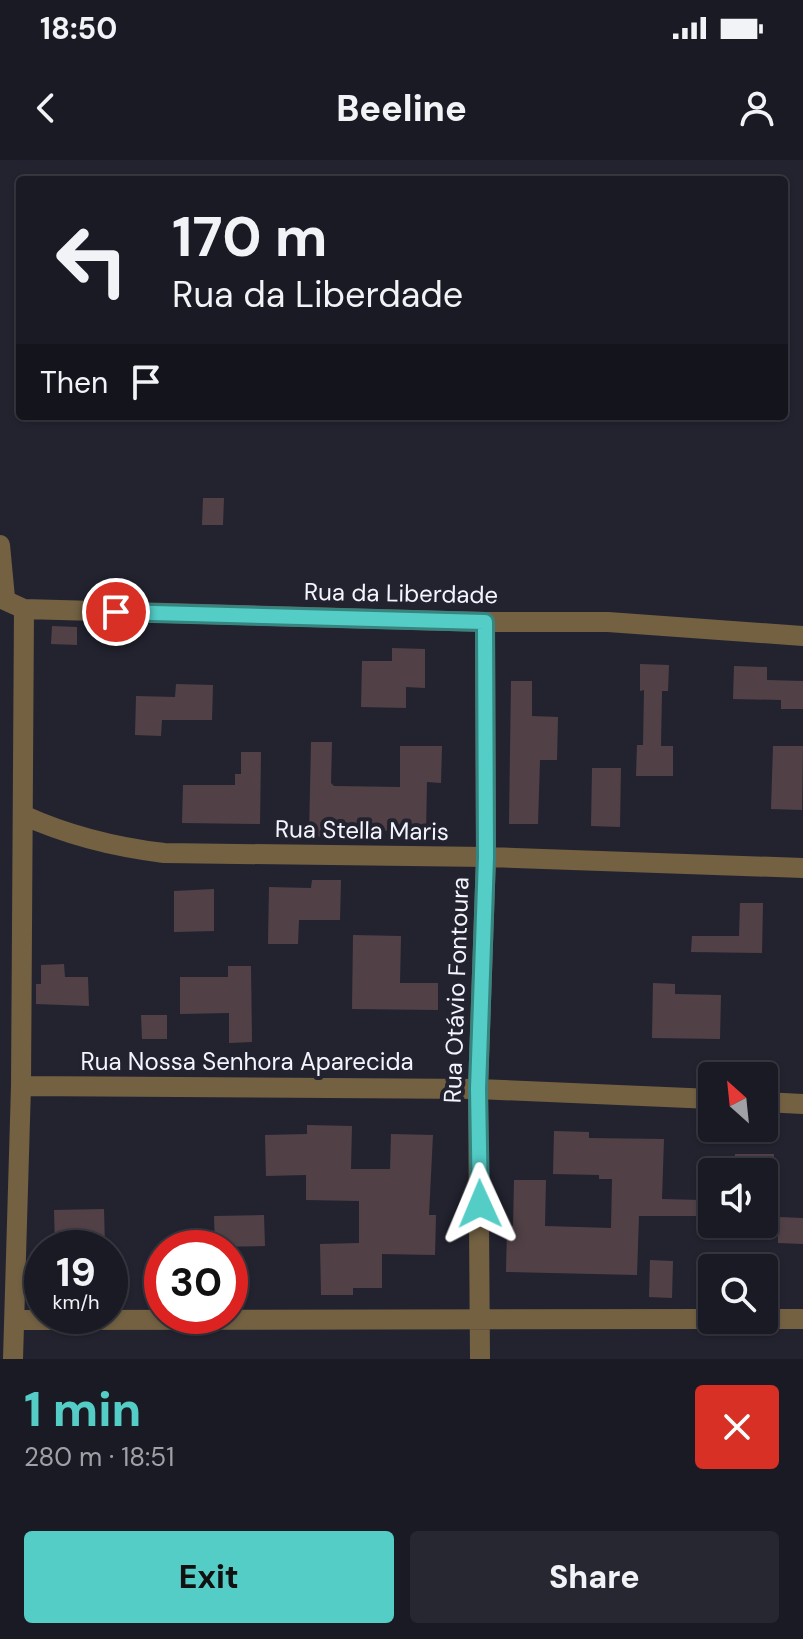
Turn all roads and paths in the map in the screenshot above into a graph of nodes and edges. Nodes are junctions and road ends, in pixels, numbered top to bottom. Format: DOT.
graph roads {
  1 [pos="0,545"];
  2 [pos="2,598"];
  3 [pos="24,609"];
  4 [pos="485,622"];
  5 [pos="803,636"];
  6 [pos="23,815"];
  7 [pos="486,857"];
  8 [pos="803,868"];
  9 [pos="21,1086"];
  10 [pos="478,1089"];
  11 [pos="698,1098"];
  12 [pos="778,1103"];
  13 [pos="803,1104"];
  14 [pos="698,1319"];
  15 [pos="778,1319"];
  16 [pos="803,1319"];
  17 [pos="15,1320"];
  18 [pos="482,1320"];
  19 [pos="13,1359"];
  20 [pos="480,1359"];
  1 -- 2 [label="street"];
  2 -- 3 [label="street, Rua da Liberdade"];
  3 -- 4 [label="street, Rua da Liberdade"];
  3 -- 6 [label="street"];
  4 -- 5 [label="street, Rua da Liberdade"];
  4 -- 7 [label="street, Rua Otávio Fontoura"];
  6 -- 7 [label="street, Rua Stella Maris"];
  6 -- 9 [label="street"];
  7 -- 8 [label="street, Rua Stella Maris"];
  7 -- 10 [label="street, Rua Otávio Fontoura"];
  9 -- 10 [label="street, Rua Nossa Senhora Aparecida"];
  9 -- 17 [label="street"];
  10 -- 11 [label="street, Rua Nossa Senhora Aparecida"];
  10 -- 18 [label="street, Rua Otávio Fontoura"];
  12 -- 13 [label="street"];
  14 -- 18 [label="street"];
  15 -- 16 [label="street"];
  17 -- 18 [label="street"];
  17 -- 19 [label="street"];
  18 -- 20 [label="street, Rua Otávio Fontoura"];
}
